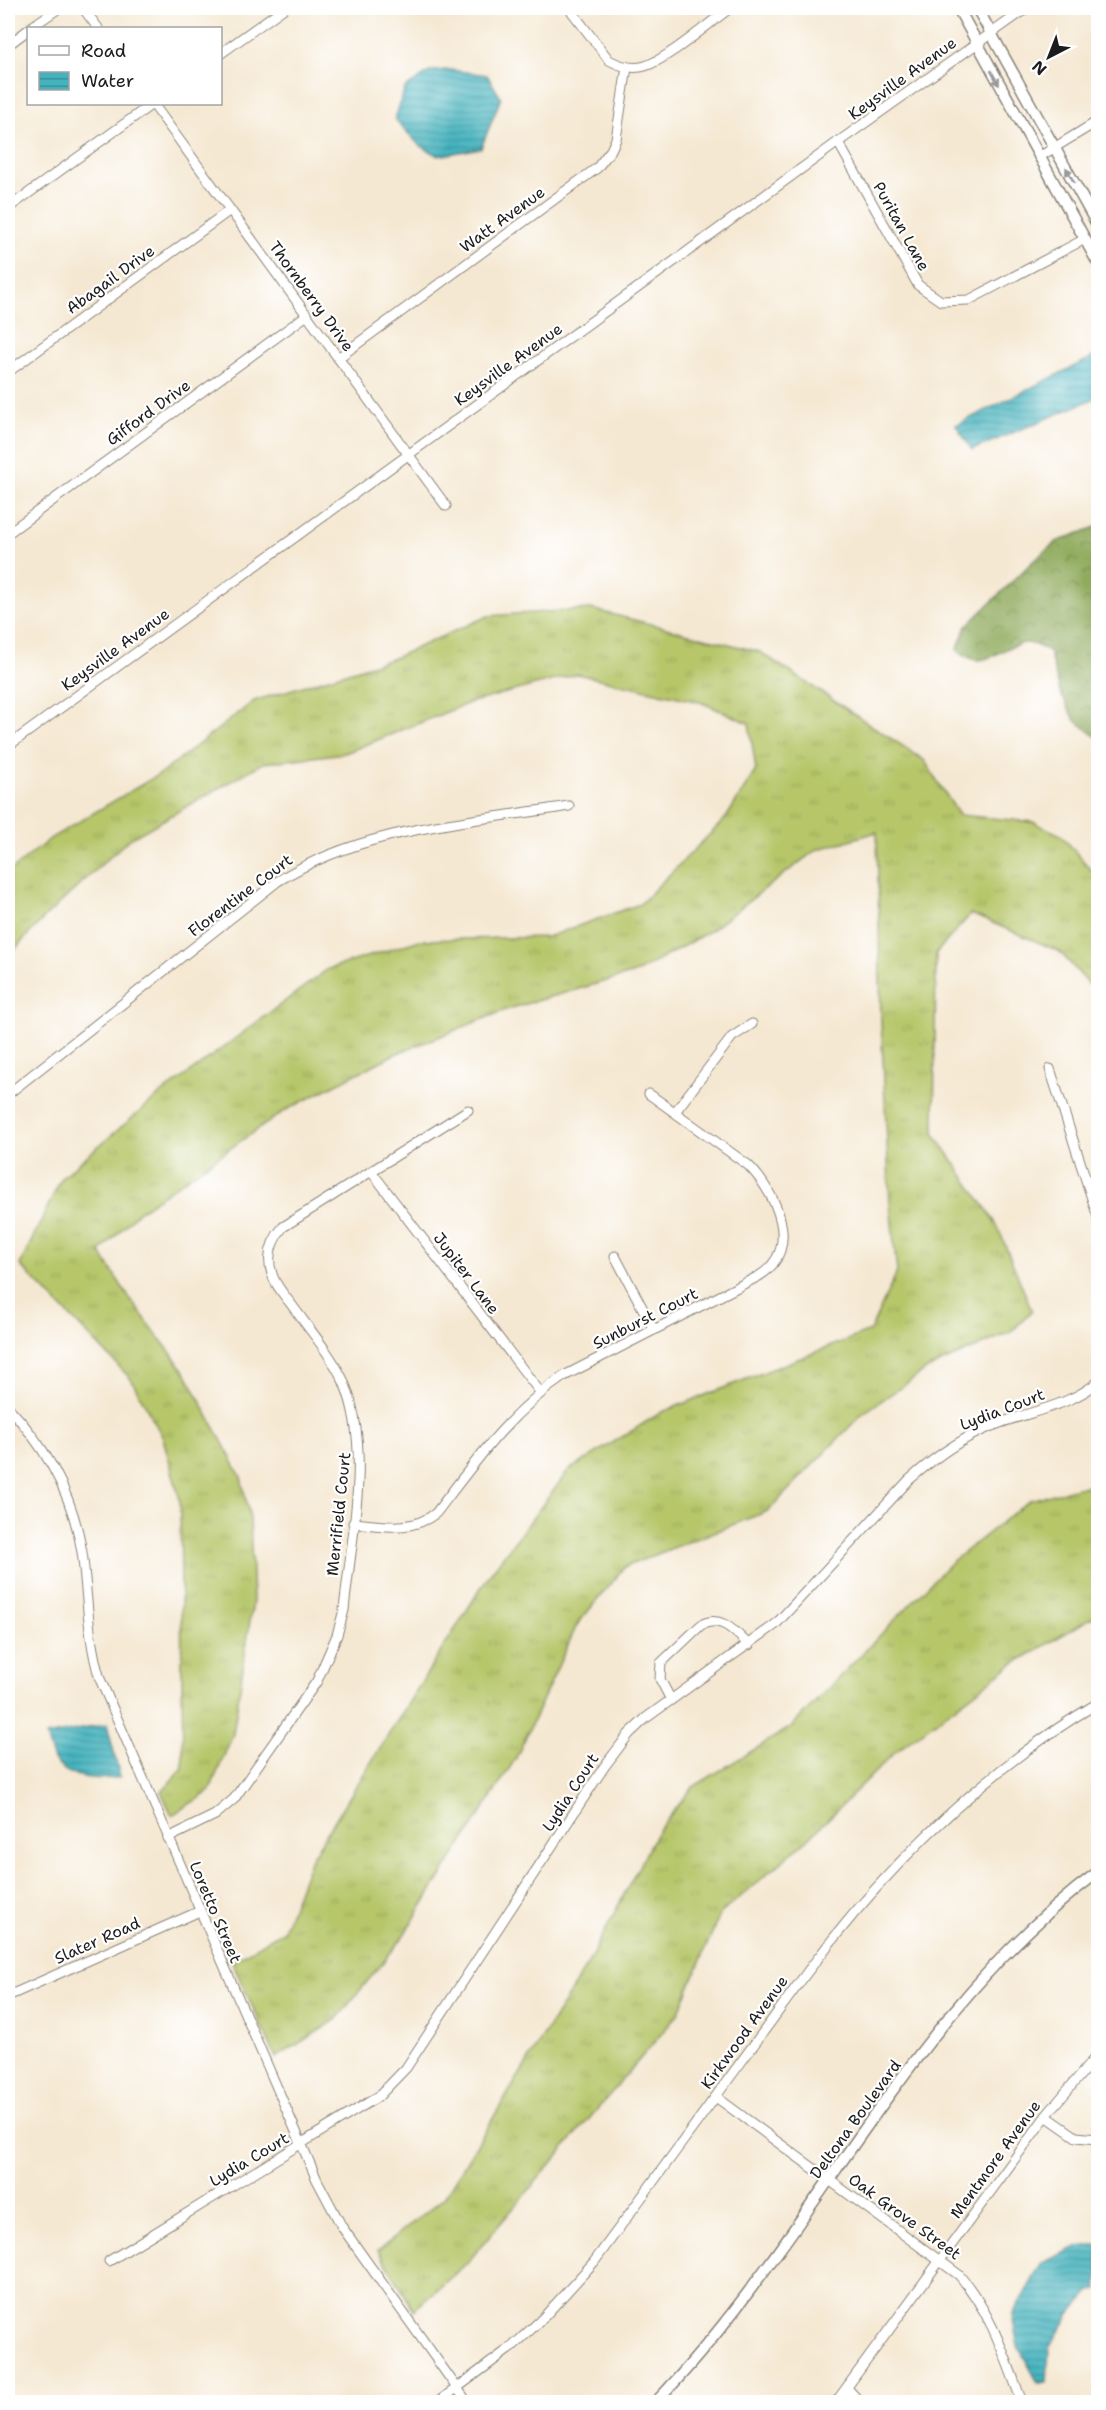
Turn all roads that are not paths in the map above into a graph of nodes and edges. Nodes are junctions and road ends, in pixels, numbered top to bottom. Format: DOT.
graph roads {
  1 [pos="59,8"];
  2 [pos="83,8"];
  3 [pos="284,8"];
  4 [pos="568,8"];
  5 [pos="730,8"];
  6 [pos="958,8"];
  7 [pos="977,8"];
  8 [pos="1027,8"];
  9 [pos="32,27"];
  10 [pos="97,27"];
  11 [pos="27,31"];
  12 [pos="992,34"];
  13 [pos="976,43"];
  14 [pos="8,45"];
  15 [pos="222,53"];
  16 [pos="627,67"];
  17 [pos="151,105"];
  18 [pos="153,105"];
  19 [pos="1098,121"];
  20 [pos="838,142"];
  21 [pos="1055,147"];
  22 [pos="1039,157"];
  23 [pos="8,208"];
  24 [pos="230,210"];
  25 [pos="1098,226"];
  26 [pos="1085,239"];
  27 [pos="1098,263"];
  28 [pos="307,315"];
  29 [pos="338,358"];
  30 [pos="8,372"];
  31 [pos="408,455"];
  32 [pos="446,507"];
  33 [pos="8,533"];
  34 [pos="8,746"];
  35 [pos="569,806"];
  36 [pos="752,1024"];
  37 [pos="1050,1069"];
  38 [pos="8,1094"];
  39 [pos="648,1094"];
  40 [pos="468,1110"];
  41 [pos="675,1112"];
  42 [pos="371,1171"];
  43 [pos="1098,1217"];
  44 [pos="615,1256"];
  45 [pos="654,1330"];
  46 [pos="1098,1382"];
  47 [pos="540,1392"];
  48 [pos="8,1407"];
  49 [pos="353,1523"];
  50 [pos="749,1645"];
  51 [pos="671,1700"];
  52 [pos="1098,1703"];
  53 [pos="168,1838"];
  54 [pos="1098,1872"];
  55 [pos="200,1911"];
  56 [pos="8,1996"];
  57 [pos="1098,2054"];
  58 [pos="716,2097"];
  59 [pos="1046,2116"];
  60 [pos="1098,2139"];
  61 [pos="301,2145"];
  62 [pos="830,2179"];
  63 [pos="940,2260"];
  64 [pos="109,2261"];
  65 [pos="847,2388"];
  66 [pos="457,2390"];
  67 [pos="438,2403"];
  68 [pos="466,2403"];
  69 [pos="656,2403"];
  70 [pos="836,2403"];
  71 [pos="860,2403"];
  72 [pos="1022,2403"];
  1 -- 9 [label="street"];
  2 -- 10 [label="street"];
  3 -- 15 [label="street"];
  4 -- 16 [label="street"];
  5 -- 16 [label="street"];
  6 -- 13 [label="main road"];
  7 -- 12 [label="main road"];
  8 -- 12 [label="street, Keysville Avenue"];
  11 -- 14 [label="street"];
  12 -- 13 [label="street, Keysville Avenue"];
  12 -- 21 [label="main road"];
  13 -- 20 [label="street, Keysville Avenue"];
  13 -- 22 [label="main road, one-way"];
  16 -- 29 [label="street, Watt Avenue"];
  17 -- 23 [label="street"];
  18 -- 24 [label="street, Thornberry Drive"];
  19 -- 21 [label="street"];
  20 -- 26 [label="street, Puritan Lane"];
  20 -- 31 [label="street, Keysville Avenue"];
  21 -- 22 [label="street"];
  25 -- 21 [label="main road, one-way"];
  22 -- 26 [label="main road"];
  24 -- 28 [label="street, Thornberry Drive"];
  24 -- 30 [label="street, Abagail Drive"];
  26 -- 27 [label="main road"];
  28 -- 29 [label="street, Thornberry Drive"];
  28 -- 33 [label="street, Gifford Drive"];
  29 -- 31 [label="street, Thornberry Drive"];
  31 -- 32 [label="street, Thornberry Drive"];
  31 -- 34 [label="street, Keysville Avenue"];
  35 -- 38 [label="street, Florentine Court"];
  36 -- 41 [label="street"];
  37 -- 43 [label="street"];
  39 -- 41 [label="street, Sunburst Court"];
  40 -- 42 [label="street, Merrifield Court"];
  41 -- 45 [label="street, Sunburst Court"];
  42 -- 47 [label="street, Jupiter Lane"];
  42 -- 49 [label="street, Merrifield Court"];
  44 -- 45 [label="street"];
  45 -- 47 [label="street, Sunburst Court"];
  46 -- 50 [label="street, Lydia Court"];
  47 -- 49 [label="street, Sunburst Court"];
  48 -- 53 [label="street, Loretto Street"];
  49 -- 53 [label="street, Merrifield Court"];
  50 -- 51 [label="street, Lydia Court"];
  50 -- 51 [label="street"];
  51 -- 61 [label="street, Lydia Court"];
  52 -- 58 [label="street, Kirkwood Avenue"];
  53 -- 55 [label="street, Loretto Street"];
  54 -- 62 [label="main road, Deltona Boulevard"];
  55 -- 56 [label="street, Slater Road"];
  55 -- 61 [label="street, Loretto Street"];
  57 -- 59 [label="street, Mentmore Avenue"];
  58 -- 62 [label="street, Oak Grove Street"];
  58 -- 66 [label="street, Kirkwood Avenue"];
  59 -- 60 [label="street"];
  59 -- 63 [label="street, Mentmore Avenue"];
  61 -- 64 [label="street, Lydia Court"];
  61 -- 66 [label="street, Loretto Street"];
  62 -- 63 [label="street, Oak Grove Street"];
  62 -- 69 [label="main road, Deltona Boulevard"];
  63 -- 65 [label="street, Mentmore Avenue"];
  63 -- 72 [label="street, Oak Grove Street"];
  65 -- 70 [label="street, Mentmore Avenue"];
  65 -- 71 [label="street"];
  66 -- 67 [label="street, Kirkwood Avenue"];
  66 -- 68 [label="street, Loretto Street"];
}
